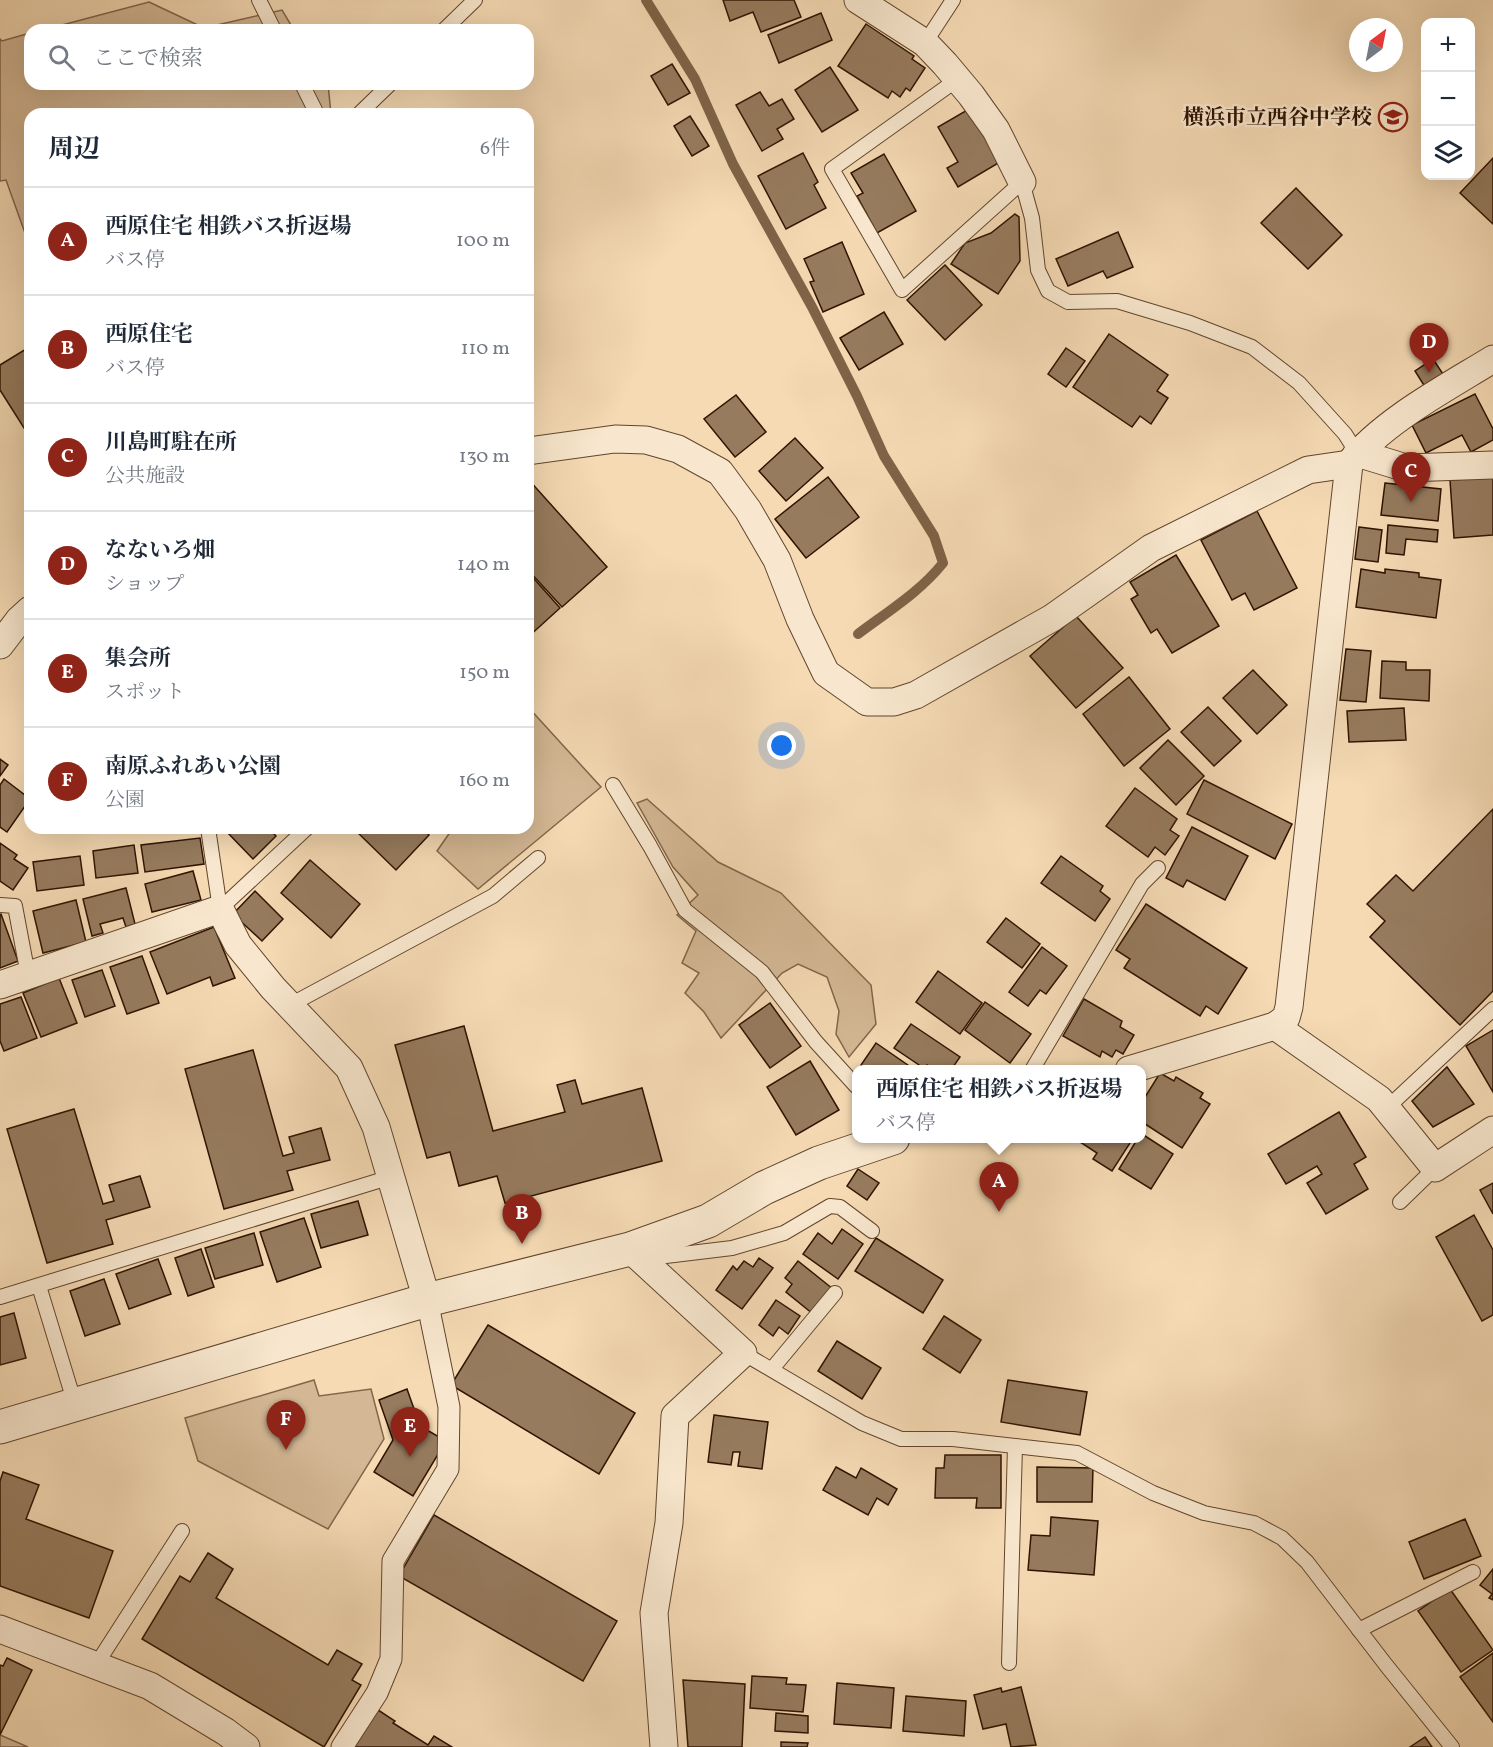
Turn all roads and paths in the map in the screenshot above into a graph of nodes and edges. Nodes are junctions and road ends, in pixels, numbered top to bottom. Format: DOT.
graph roads {
  1 [pos="259,0"];
  2 [pos="475,0"];
  3 [pos="858,0"];
  4 [pos="954,0"];
  5 [pos="271,24"];
  6 [pos="450,24"];
  7 [pos="925,43"];
  8 [pos="958,79"];
  9 [pos="305,90"];
  10 [pos="384,90"];
  11 [pos="314,108"];
  12 [pos="365,108"];
  13 [pos="1022,182"];
  14 [pos="1493,359"];
  15 [pos="534,450"];
  16 [pos="1353,459"];
  17 [pos="1493,465"];
  18 [pos="24,615"];
  19 [pos="0,645"];
  20 [pos="613,785"];
  21 [pos="209,834"];
  22 [pos="301,834"];
  23 [pos="538,858"];
  24 [pos="1158,868"];
  25 [pos="0,905"];
  26 [pos="220,909"];
  27 [pos="28,975"];
  28 [pos="0,985"];
  29 [pos="290,1005"];
  30 [pos="1493,1009"];
  31 [pos="1275,1026"];
  32 [pos="1035,1065"];
  33 [pos="1146,1065"];
  34 [pos="852,1082"];
  35 [pos="1387,1108"];
  36 [pos="1493,1130"];
  37 [pos="878,1143"];
  38 [pos="1435,1168"];
  39 [pos="391,1177"];
  40 [pos="1400,1202"];
  41 [pos="872,1231"];
  42 [pos="636,1254"];
  43 [pos="39,1286"];
  44 [pos="835,1293"];
  45 [pos="0,1297"];
  46 [pos="427,1300"];
  47 [pos="743,1353"];
  48 [pos="772,1369"];
  49 [pos="75,1405"];
  50 [pos="0,1427"];
  51 [pos="1015,1446"];
  52 [pos="182,1531"];
  53 [pos="1473,1572"];
  54 [pos="0,1629"];
  55 [pos="1359,1630"];
  56 [pos="1009,1663"];
  57 [pos="96,1665"];
  58 [pos="246,1747"];
  59 [pos="342,1747"];
  60 [pos="664,1747"];
  61 [pos="1452,1747"];
  1 -- 5 [label="lane"];
  2 -- 6 [label="lane"];
  3 -- 7 [label="street"];
  4 -- 7 [label="lane"];
  7 -- 8 [label="street"];
  8 -- 13 [label="street"];
  8 -- 13 [label="lane"];
  9 -- 11 [label="lane"];
  10 -- 12 [label="lane"];
  13 -- 16 [label="lane"];
  14 -- 16 [label="street"];
  15 -- 16 [label="street"];
  16 -- 17 [label="street"];
  16 -- 31 [label="street"];
  18 -- 19 [label="street"];
  20 -- 34 [label="lane"];
  21 -- 26 [label="lane"];
  22 -- 26 [label="lane"];
  23 -- 29 [label="lane"];
  24 -- 32 [label="lane"];
  25 -- 27 [label="lane"];
  26 -- 27 [label="street"];
  26 -- 29 [label="street"];
  27 -- 28 [label="street"];
  29 -- 39 [label="street"];
  30 -- 35 [label="lane"];
  31 -- 33 [label="street"];
  31 -- 35 [label="street"];
  35 -- 38 [label="street"];
  36 -- 38 [label="street"];
  37 -- 42 [label="street"];
  38 -- 40 [label="lane"];
  39 -- 43 [label="lane"];
  39 -- 46 [label="street"];
  41 -- 42 [label="lane"];
  42 -- 46 [label="street"];
  42 -- 47 [label="street"];
  43 -- 45 [label="lane"];
  43 -- 49 [label="lane"];
  44 -- 48 [label="lane"];
  46 -- 49 [label="street"];
  46 -- 59 [label="street"];
  47 -- 48 [label="lane"];
  47 -- 60 [label="street"];
  48 -- 51 [label="lane"];
  49 -- 50 [label="street"];
  51 -- 55 [label="lane"];
  51 -- 56 [label="lane"];
  52 -- 57 [label="lane"];
  53 -- 55 [label="lane"];
  54 -- 57 [label="street"];
  55 -- 61 [label="lane"];
  57 -- 58 [label="street"];
}
